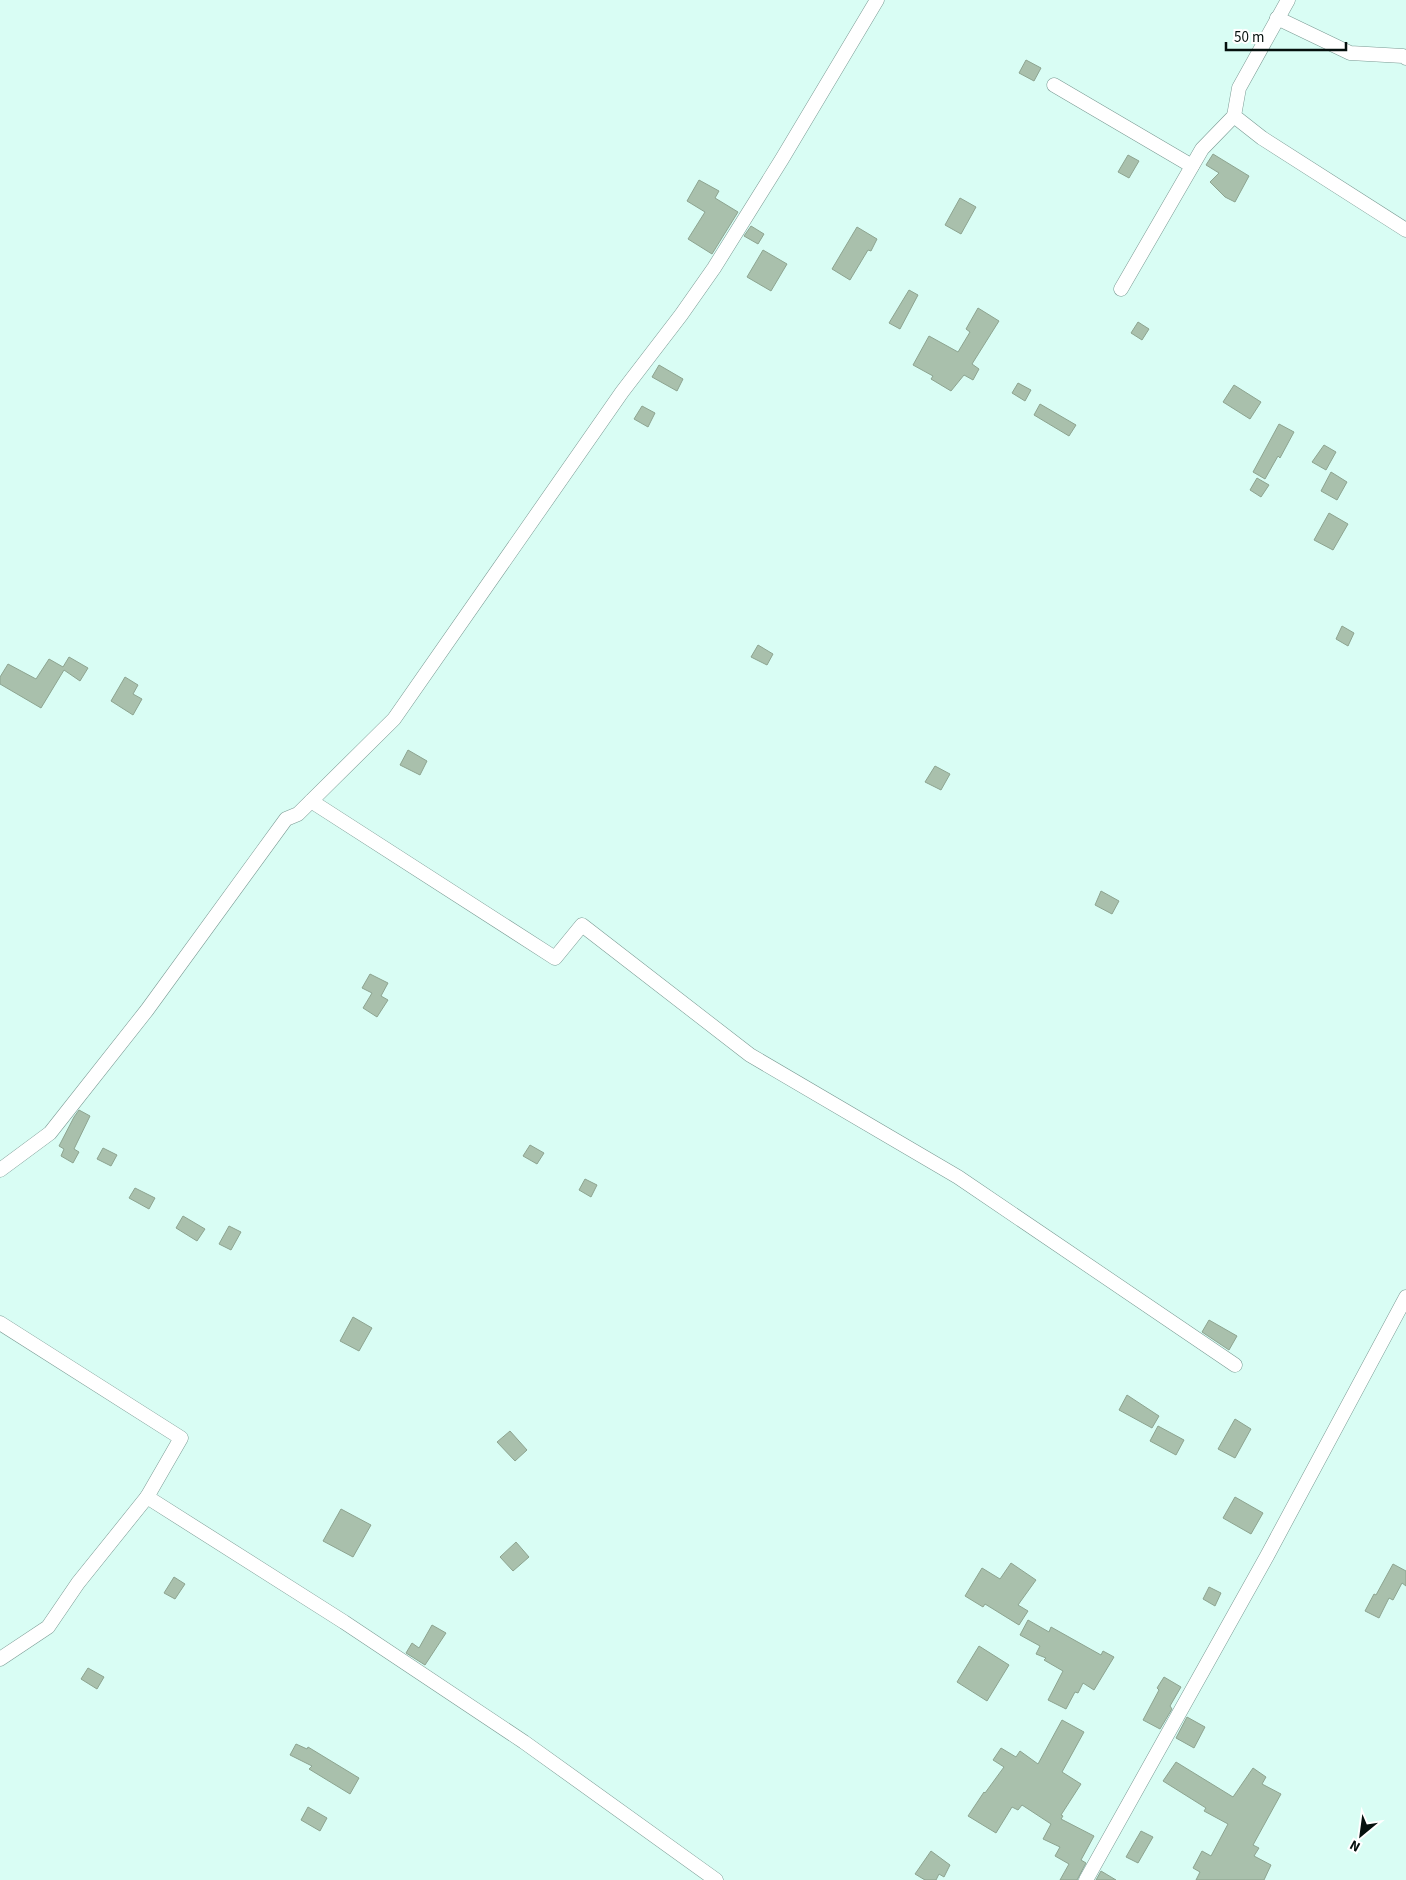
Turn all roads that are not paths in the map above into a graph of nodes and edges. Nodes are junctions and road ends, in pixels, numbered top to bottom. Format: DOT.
graph roads {
  1 [pos="877,0"];
  2 [pos="1288,0"];
  3 [pos="1276,18"];
  4 [pos="1406,58"];
  5 [pos="1054,85"];
  6 [pos="1234,116"];
  7 [pos="1192,166"];
  8 [pos="1406,230"];
  9 [pos="1121,289"];
  10 [pos="311,801"];
  11 [pos="0,1170"];
  12 [pos="1406,1297"];
  13 [pos="0,1323"];
  14 [pos="1235,1365"];
  15 [pos="147,1497"];
  16 [pos="0,1659"];
  17 [pos="716,1880"];
  18 [pos="1086,1880"];
  1 -- 10 [label="street"];
  2 -- 3 [label="street"];
  3 -- 4 [label="street"];
  3 -- 6 [label="street"];
  5 -- 7 [label="street"];
  6 -- 7 [label="street"];
  6 -- 8 [label="street"];
  7 -- 9 [label="street"];
  10 -- 11 [label="street"];
  10 -- 14 [label="street"];
  12 -- 18 [label="street"];
  13 -- 15 [label="street"];
  15 -- 16 [label="street"];
  15 -- 17 [label="street"];
}
